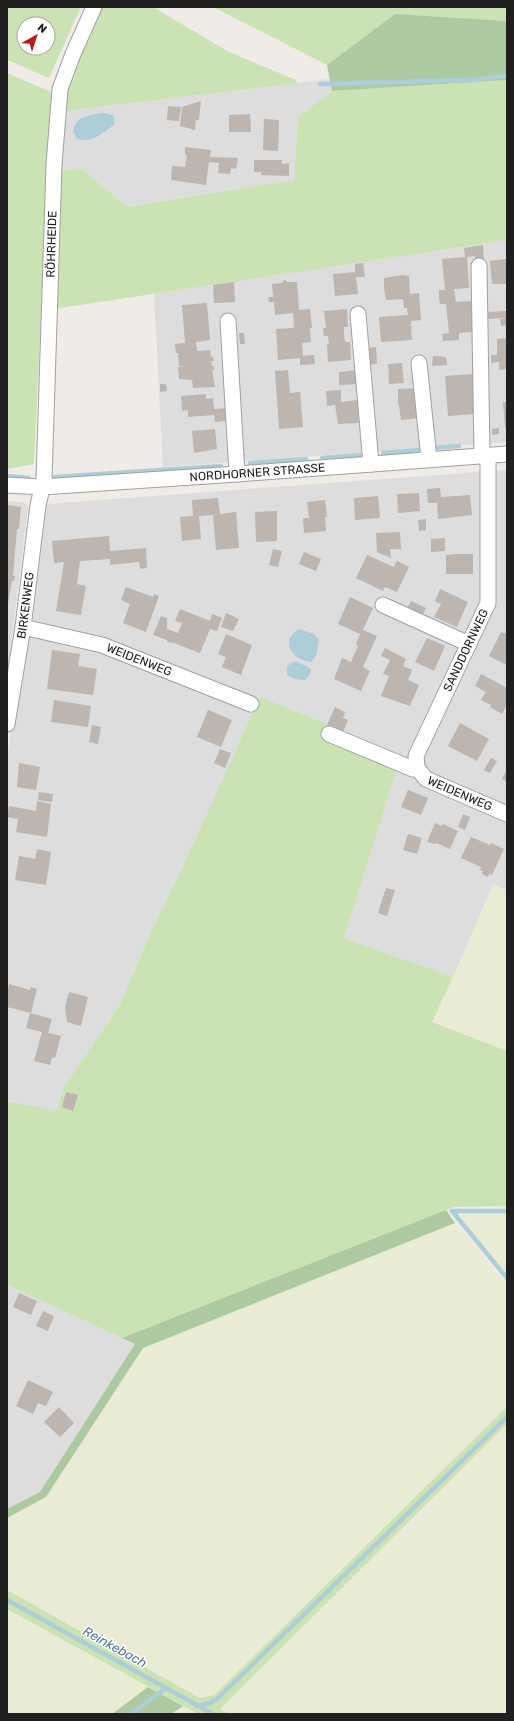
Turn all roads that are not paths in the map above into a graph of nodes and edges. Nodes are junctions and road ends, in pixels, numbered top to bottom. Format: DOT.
graph roads {
  1 [pos="94,7"];
  2 [pos="479,266"];
  3 [pos="358,314"];
  4 [pos="228,321"];
  5 [pos="419,363"];
  6 [pos="507,454"];
  7 [pos="485,455"];
  8 [pos="429,459"];
  9 [pos="371,464"];
  10 [pos="238,474"];
  11 [pos="7,485"];
  12 [pos="42,487"];
  13 [pos="383,605"];
  14 [pos="23,627"];
  15 [pos="469,644"];
  16 [pos="251,704"];
  17 [pos="7,724"];
  18 [pos="330,734"];
  19 [pos="417,768"];
  20 [pos="507,814"];
  1 -- 12 [label="street, RÖHRHEIDE"];
  2 -- 7 [label="street, SANDDORNWEG"];
  3 -- 9 [label="street"];
  4 -- 10 [label="street"];
  5 -- 8 [label="street"];
  6 -- 7 [label="street, NORDHORNER STRASSE"];
  7 -- 8 [label="street, NORDHORNER STRASSE"];
  7 -- 15 [label="street, SANDDORNWEG"];
  8 -- 9 [label="street, NORDHORNER STRASSE"];
  9 -- 10 [label="street, NORDHORNER STRASSE"];
  10 -- 12 [label="street, NORDHORNER STRASSE"];
  11 -- 12 [label="street, NORDHORNER STRASSE"];
  12 -- 14 [label="street, BIRKENWEG"];
  13 -- 15 [label="street"];
  14 -- 16 [label="street, WEIDENWEG"];
  14 -- 17 [label="street, BIRKENWEG"];
  15 -- 19 [label="street, SANDDORNWEG"];
  18 -- 19 [label="street"];
  19 -- 20 [label="street, WEIDENWEG"];
}
